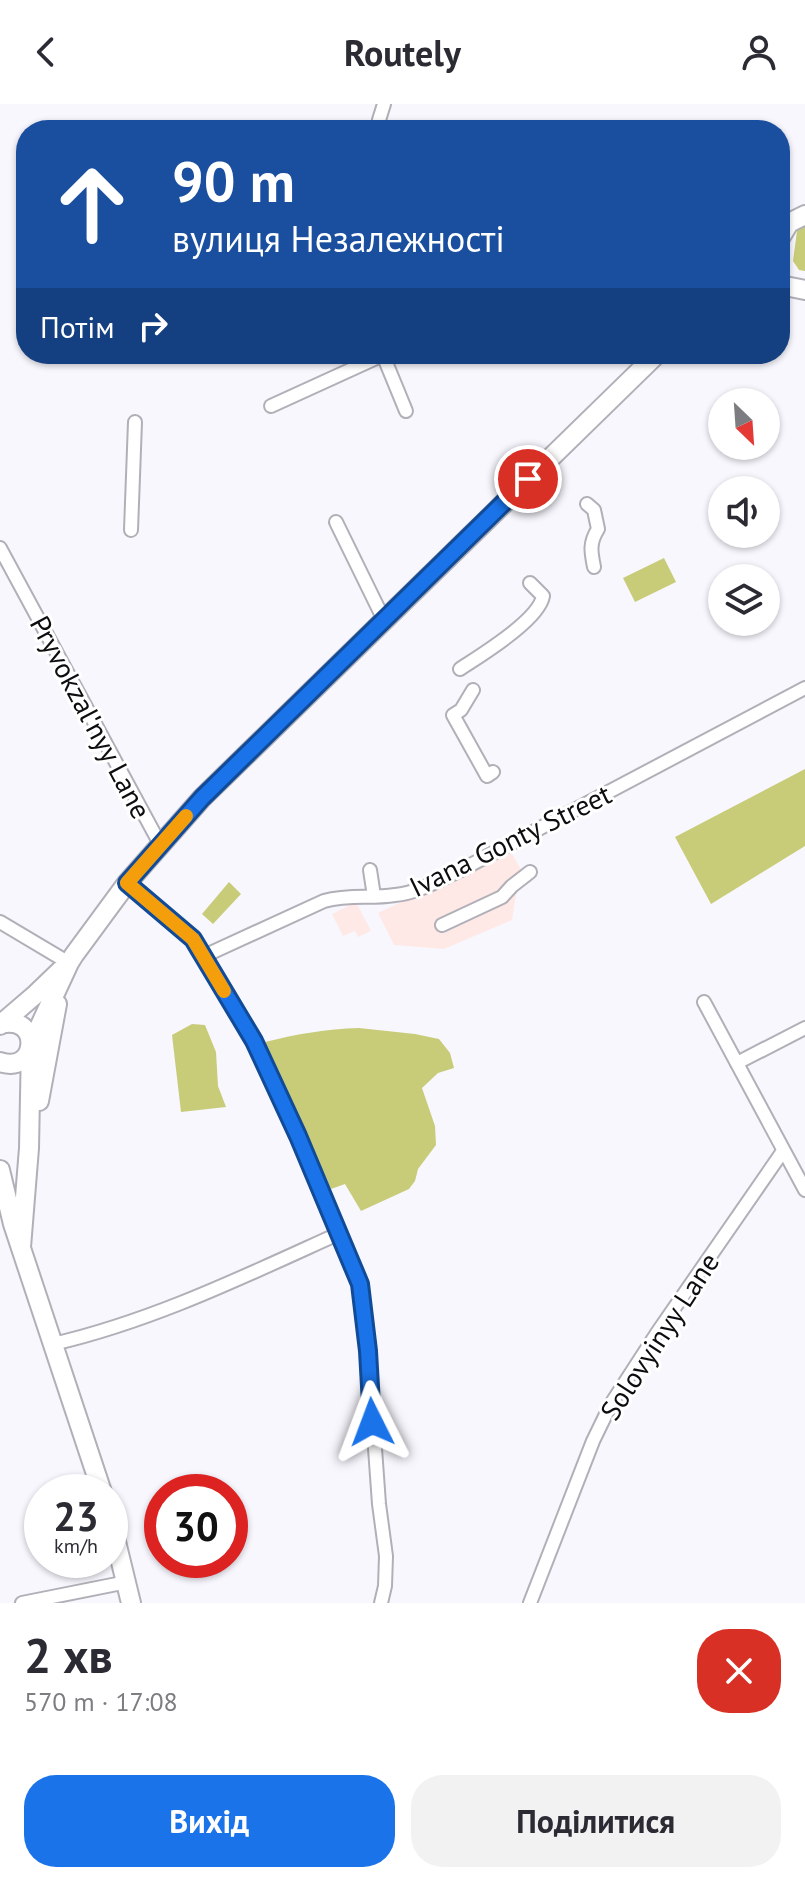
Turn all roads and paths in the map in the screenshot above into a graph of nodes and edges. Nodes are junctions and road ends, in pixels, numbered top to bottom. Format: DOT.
graph roads {
  1 [pos="362,364"];
  2 [pos="388,364"];
  3 [pos="647,364"];
  4 [pos="271,406"];
  5 [pos="406,411"];
  6 [pos="135,422"];
  7 [pos="587,504"];
  8 [pos="336,522"];
  9 [pos="131,530"];
  10 [pos="0,548"];
  11 [pos="594,567"];
  12 [pos="530,583"];
  13 [pos="384,620"];
  14 [pos="460,669"];
  15 [pos="805,688"];
  16 [pos="473,690"];
  17 [pos="493,772"];
  18 [pos="160,844"];
  19 [pos="370,870"];
  20 [pos="530,872"];
  21 [pos="127,883"];
  22 [pos="374,896"];
  23 [pos="0,922"];
  24 [pos="442,925"];
  25 [pos="204,956"];
  26 [pos="69,963"];
  27 [pos="704,1002"];
  28 [pos="0,1024"];
  29 [pos="805,1028"];
  30 [pos="31,1045"];
  31 [pos="2,1063"];
  32 [pos="737,1063"];
  33 [pos="29,1148"];
  34 [pos="783,1151"];
  35 [pos="0,1170"];
  36 [pos="805,1190"];
  37 [pos="340,1233"];
  38 [pos="21,1247"];
  39 [pos="84,1322"];
  40 [pos="87,1336"];
  41 [pos="53,1344"];
  42 [pos="96,1474"];
  43 [pos="126,1578"];
  44 [pos="127,1582"];
  45 [pos="22,1603"];
  46 [pos="131,1603"];
  47 [pos="381,1603"];
  48 [pos="530,1603"];
  1 -- 4 [label="street"];
  2 -- 5 [label="street"];
  3 -- 13 [label="main road"];
  6 -- 9 [label="street"];
  7 -- 11 [label="street"];
  8 -- 13 [label="street"];
  10 -- 18 [label="street, Pryvokzalʹnyy Lane"];
  12 -- 14 [label="street"];
  13 -- 18 [label="main road"];
  15 -- 22 [label="street, Ivana Gonty Street"];
  16 -- 17 [label="street"];
  18 -- 21 [label="main road"];
  19 -- 22 [label="street"];
  20 -- 24 [label="street"];
  21 -- 25 [label="street"];
  21 -- 26 [label="main road"];
  22 -- 25 [label="street, Ivana Gonty Street"];
  23 -- 26 [label="street"];
  25 -- 37 [label="street"];
  26 -- 28 [label="main road"];
  26 -- 30 [label="main road"];
  26 -- 33 [label="main road"];
  27 -- 32 [label="street"];
  28 -- 30 [label="main road"];
  29 -- 32 [label="street"];
  30 -- 31 [label="main road"];
  30 -- 33 [label="main road"];
  32 -- 34 [label="street"];
  33 -- 38 [label="main road"];
  34 -- 36 [label="street"];
  34 -- 48 [label="street, Solovyinyy Lane"];
  35 -- 38 [label="main road"];
  37 -- 40 [label="street"];
  37 -- 47 [label="street"];
  38 -- 41 [label="main road"];
  39 -- 40 [label="street"];
  40 -- 41 [label="street"];
  41 -- 42 [label="main road"];
  43 -- 44 [label="main road"];
  44 -- 45 [label="street"];
  44 -- 46 [label="main road"];
}
